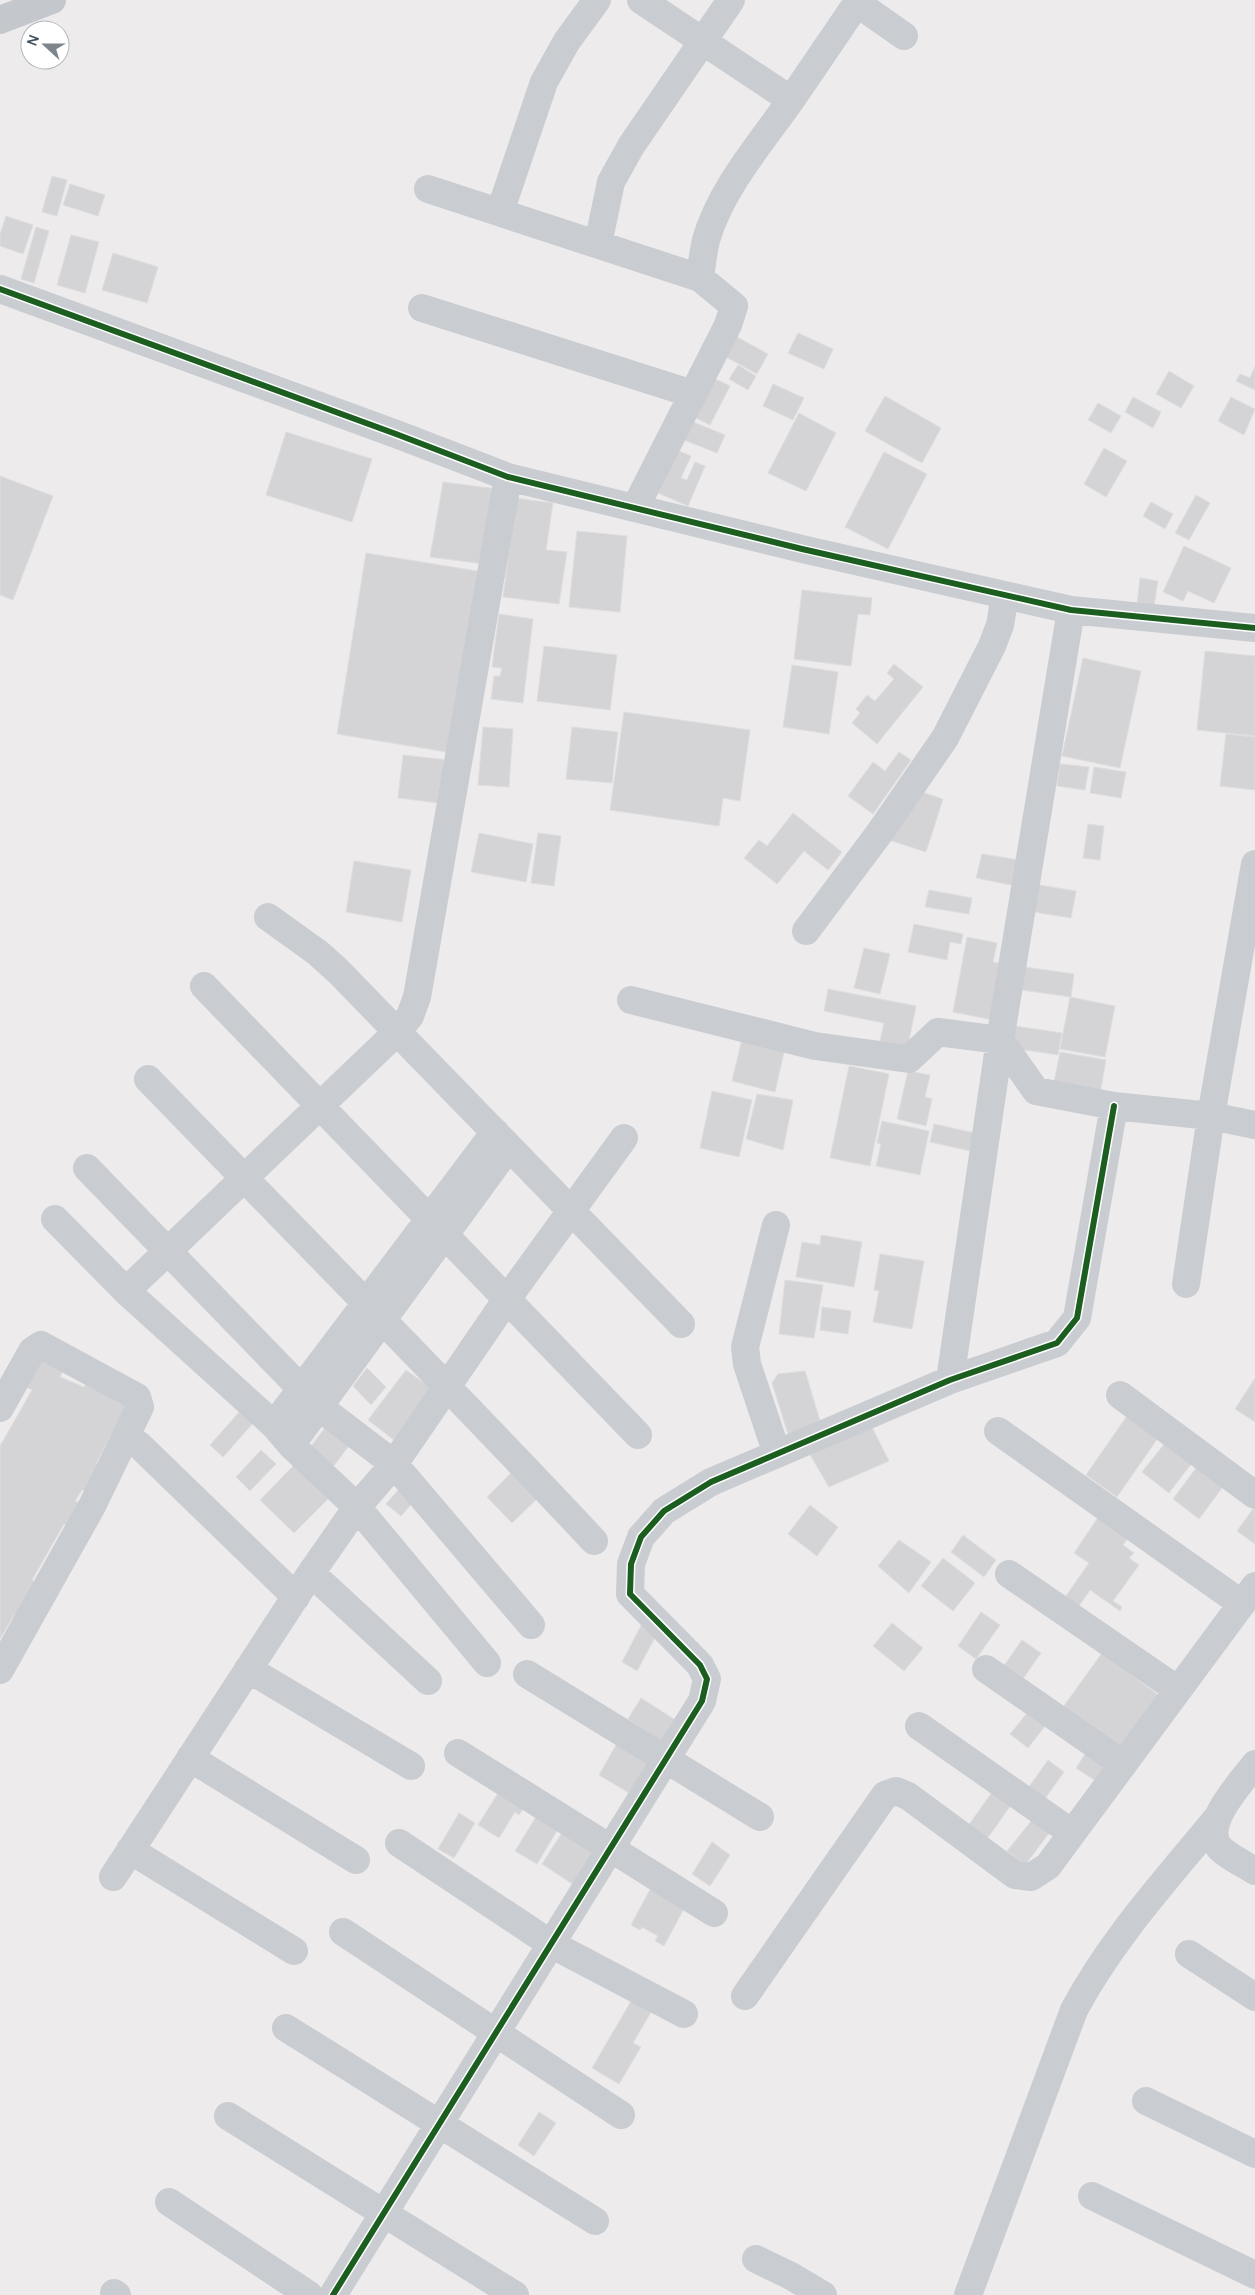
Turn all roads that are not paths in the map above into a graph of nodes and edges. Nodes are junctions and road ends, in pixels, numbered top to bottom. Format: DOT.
graph roads {
  1 [pos="52,0"];
  2 [pos="597,0"];
  3 [pos="640,0"];
  4 [pos="731,0"];
  5 [pos="855,1"];
  6 [pos="0,20"];
  7 [pos="904,36"];
  8 [pos="702,41"];
  9 [pos="791,100"];
  10 [pos="428,189"];
  11 [pos="500,212"];
  12 [pos="598,244"];
  13 [pos="700,278"];
  14 [pos="0,289"];
  15 [pos="422,308"];
  16 [pos="693,394"];
  17 [pos="508,477"];
  18 [pos="635,508"];
  19 [pos="1005,595"];
  20 [pos="1071,610"];
  21 [pos="1255,628"];
  22 [pos="1255,864"];
  23 [pos="268,917"];
  24 [pos="806,931"];
  25 [pos="204,986"];
  26 [pos="631,1000"];
  27 [pos="397,1032"];
  28 [pos="1000,1040"];
  29 [pos="148,1079"];
  30 [pos="320,1106"];
  31 [pos="1114,1106"];
  32 [pos="1211,1116"];
  33 [pos="1255,1125"];
  34 [pos="624,1138"];
  35 [pos="502,1140"];
  36 [pos="87,1168"];
  37 [pos="244,1178"];
  38 [pos="571,1211"];
  39 [pos="55,1219"];
  40 [pos="776,1225"];
  41 [pos="437,1227"];
  42 [pos="168,1251"];
  43 [pos="1186,1284"];
  44 [pos="126,1291"];
  45 [pos="507,1299"];
  46 [pos="374,1313"];
  47 [pos="681,1324"];
  48 [pos="950,1380"];
  49 [pos="448,1385"];
  50 [pos="1120,1395"];
  51 [pos="310,1397"];
  52 [pos="0,1408"];
  53 [pos="998,1431"];
  54 [pos="283,1435"];
  55 [pos="638,1435"];
  56 [pos="139,1444"];
  57 [pos="777,1454"];
  58 [pos="394,1464"];
  59 [pos="1255,1496"];
  60 [pos="357,1507"];
  61 [pos="594,1541"];
  62 [pos="311,1573"];
  63 [pos="1009,1574"];
  64 [pos="1248,1595"];
  65 [pos="296,1597"];
  66 [pos="531,1625"];
  67 [pos="487,1663"];
  68 [pos="986,1669"];
  69 [pos="0,1670"];
  70 [pos="248,1670"];
  71 [pos="527,1674"];
  72 [pos="428,1681"];
  73 [pos="1178,1690"];
  74 [pos="919,1726"];
  75 [pos="458,1753"];
  76 [pos="190,1758"];
  77 [pos="666,1760"];
  78 [pos="1123,1764"];
  79 [pos="1255,1764"];
  80 [pos="411,1766"];
  81 [pos="760,1817"];
  82 [pos="1216,1819"];
  83 [pos="1072,1833"];
  84 [pos="399,1843"];
  85 [pos="610,1848"];
  86 [pos="130,1850"];
  87 [pos="356,1860"];
  88 [pos="1255,1870"];
  89 [pos="113,1877"];
  90 [pos="714,1913"];
  91 [pos="343,1932"];
  92 [pos="551,1944"];
  93 [pos="294,1951"];
  94 [pos="1190,1954"];
  95 [pos="745,1996"];
  96 [pos="1255,1997"];
  97 [pos="684,2014"];
  98 [pos="286,2028"];
  99 [pos="496,2033"];
  100 [pos="1146,2102"];
  101 [pos="621,2115"];
  102 [pos="228,2116"];
  103 [pos="439,2125"];
  104 [pos="1255,2154"];
  105 [pos="1092,2196"];
  106 [pos="169,2202"];
  107 [pos="383,2215"];
  108 [pos="595,2220"];
  109 [pos="756,2259"];
  110 [pos="1255,2275"];
  111 [pos="309,2295"];
  112 [pos="333,2295"];
  113 [pos="515,2295"];
  114 [pos="823,2295"];
  115 [pos="968,2295"];
  1 -- 6 [label="main road"];
  2 -- 11 [label="street"];
  3 -- 8 [label="street"];
  4 -- 8 [label="street"];
  5 -- 7 [label="street"];
  5 -- 9 [label="street"];
  8 -- 9 [label="street"];
  8 -- 12 [label="street"];
  9 -- 13 [label="street"];
  10 -- 11 [label="street"];
  11 -- 12 [label="street"];
  12 -- 13 [label="street"];
  13 -- 16 [label="street"];
  14 -- 17 [label="street"];
  15 -- 16 [label="street"];
  16 -- 18 [label="street"];
  17 -- 18 [label="street"];
  17 -- 27 [label="street"];
  18 -- 19 [label="street"];
  19 -- 20 [label="street"];
  19 -- 24 [label="street"];
  20 -- 21 [label="street"];
  20 -- 28 [label="street"];
  22 -- 32 [label="street"];
  23 -- 27 [label="street"];
  25 -- 30 [label="street"];
  26 -- 28 [label="street"];
  27 -- 30 [label="street"];
  27 -- 35 [label="street"];
  28 -- 31 [label="street"];
  28 -- 48 [label="street"];
  29 -- 37 [label="street"];
  30 -- 37 [label="street"];
  30 -- 41 [label="street"];
  31 -- 32 [label="street"];
  31 -- 48 [label="street"];
  32 -- 33 [label="street"];
  32 -- 43 [label="street"];
  34 -- 38 [label="street"];
  35 -- 38 [label="street"];
  35 -- 41 [label="street"];
  36 -- 42 [label="street"];
  37 -- 42 [label="street"];
  37 -- 46 [label="street"];
  38 -- 45 [label="street"];
  38 -- 47 [label="street"];
  39 -- 44 [label="street"];
  40 -- 57 [label="street"];
  41 -- 45 [label="street"];
  41 -- 46 [label="street"];
  42 -- 44 [label="street"];
  42 -- 51 [label="street"];
  44 -- 54 [label="street"];
  45 -- 49 [label="street"];
  45 -- 55 [label="street"];
  46 -- 49 [label="street"];
  46 -- 51 [label="street"];
  48 -- 57 [label="street"];
  49 -- 58 [label="street"];
  49 -- 61 [label="street"];
  50 -- 59 [label="street"];
  51 -- 54 [label="street"];
  51 -- 58 [label="street"];
  52 -- 69 [label="street"];
  53 -- 64 [label="street"];
  54 -- 60 [label="street"];
  56 -- 65 [label="street"];
  57 -- 77 [label="street"];
  58 -- 60 [label="street"];
  58 -- 66 [label="street"];
  60 -- 62 [label="street"];
  60 -- 67 [label="street"];
  62 -- 65 [label="street"];
  62 -- 72 [label="street"];
  63 -- 73 [label="street"];
  64 -- 73 [label="street"];
  65 -- 70 [label="street"];
  68 -- 78 [label="street"];
  70 -- 76 [label="street"];
  70 -- 80 [label="street"];
  71 -- 77 [label="street"];
  73 -- 78 [label="street"];
  74 -- 83 [label="street"];
  75 -- 85 [label="street"];
  76 -- 86 [label="street"];
  76 -- 87 [label="street"];
  77 -- 81 [label="street"];
  77 -- 85 [label="street"];
  78 -- 83 [label="street"];
  79 -- 82 [label="street"];
  82 -- 88 [label="street"];
  82 -- 115 [label="street"];
  83 -- 95 [label="street"];
  84 -- 92 [label="street"];
  85 -- 90 [label="street"];
  85 -- 92 [label="street"];
  86 -- 89 [label="street"];
  86 -- 93 [label="street"];
  91 -- 99 [label="street"];
  92 -- 97 [label="street"];
  92 -- 99 [label="street"];
  94 -- 96 [label="street"];
  98 -- 103 [label="street"];
  99 -- 101 [label="street"];
  99 -- 103 [label="street"];
  100 -- 104 [label="street"];
  102 -- 107 [label="street"];
  103 -- 107 [label="street"];
  103 -- 108 [label="street"];
  105 -- 110 [label="street"];
  106 -- 111 [label="street"];
  107 -- 112 [label="street"];
  107 -- 113 [label="street"];
  109 -- 114 [label="street"];
}
